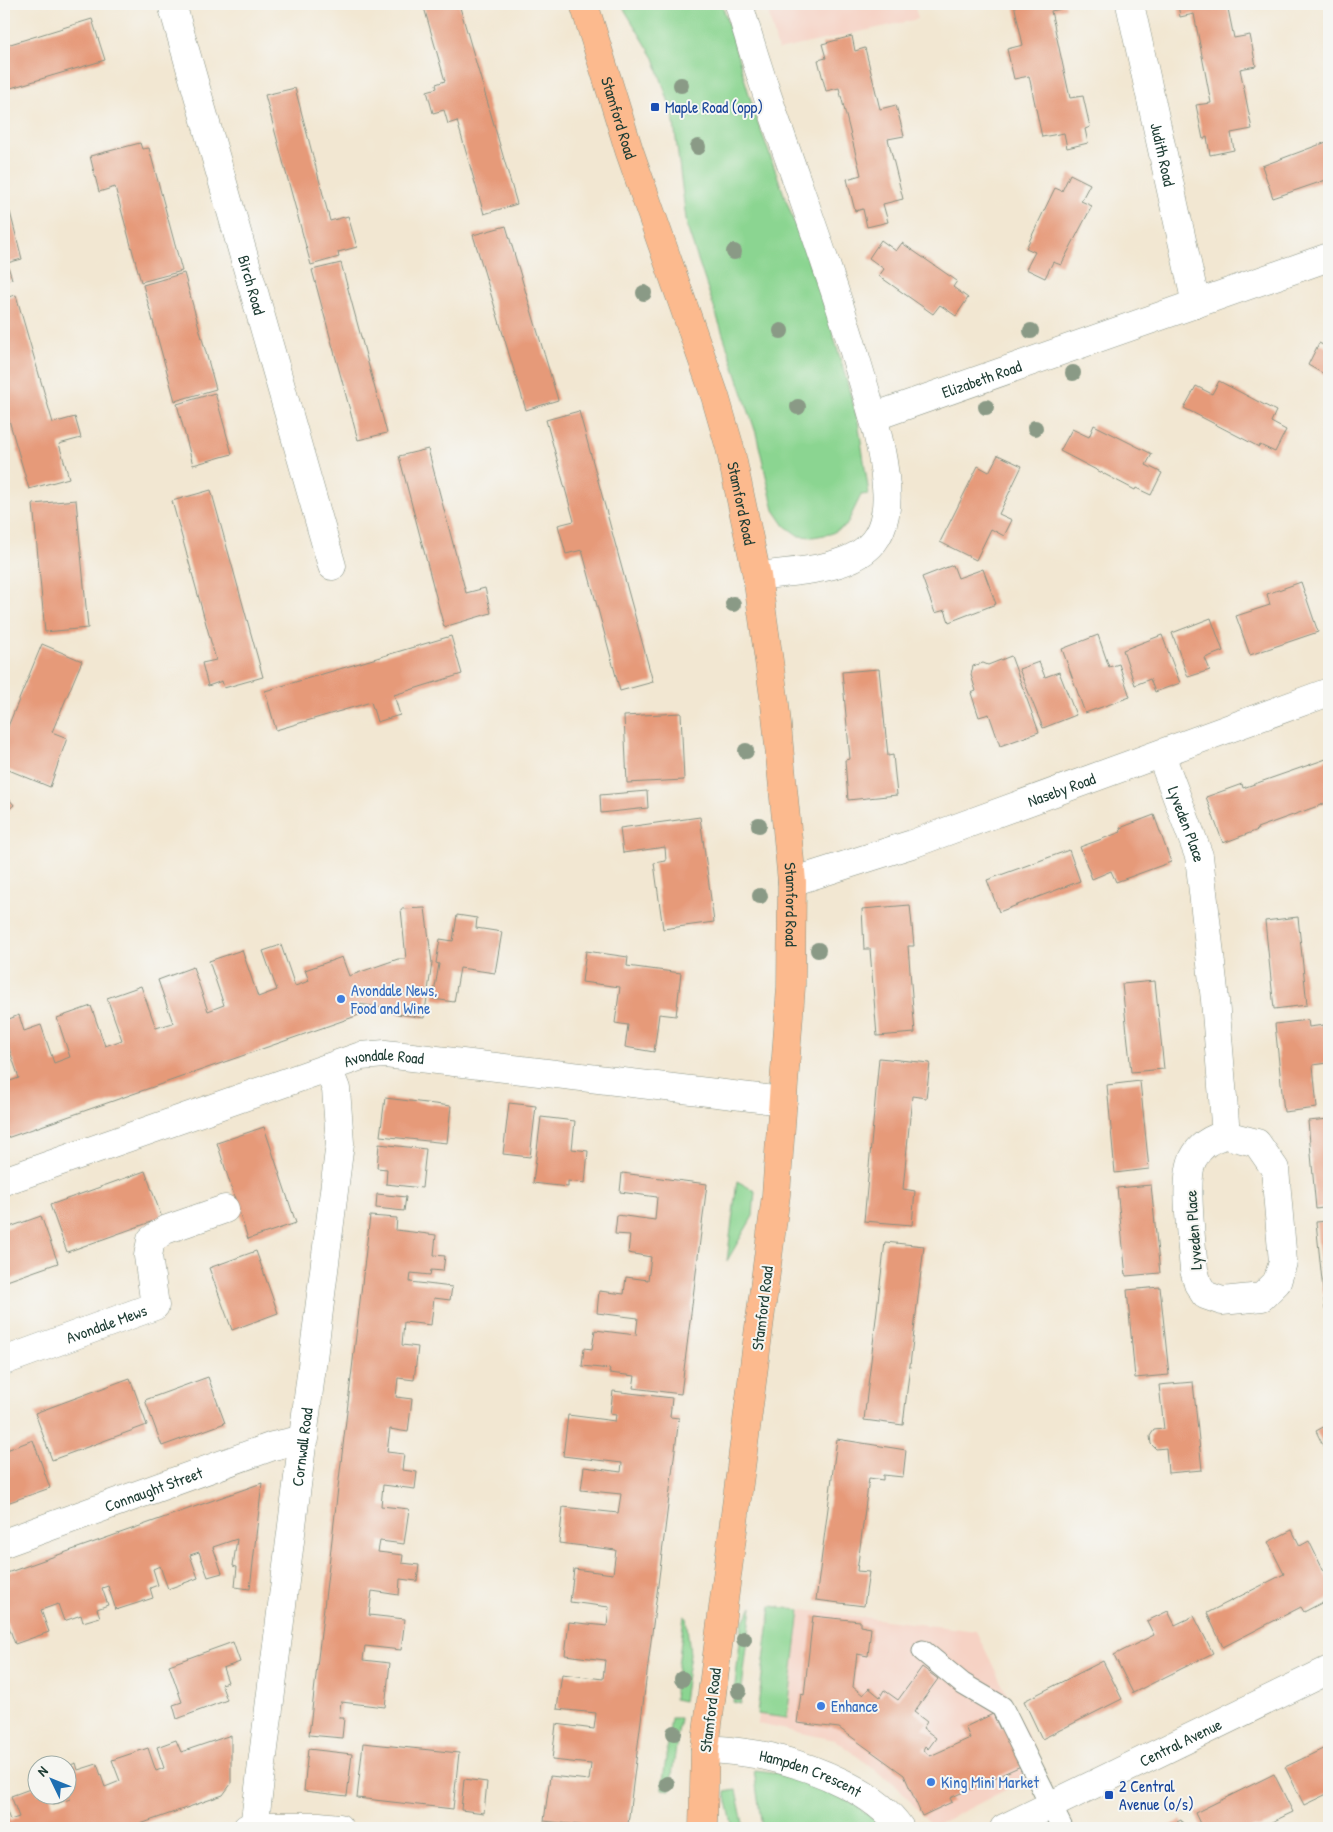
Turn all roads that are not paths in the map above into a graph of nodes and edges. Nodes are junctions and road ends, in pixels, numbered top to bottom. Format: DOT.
graph roads {
  1 [pos="172,4"];
  2 [pos="584,4"];
  3 [pos="739,4"];
  4 [pos="1130,4"];
  5 [pos="1329,257"];
  6 [pos="1196,304"];
  7 [pos="872,417"];
  8 [pos="332,566"];
  9 [pos="757,576"];
  10 [pos="1329,692"];
  11 [pos="1162,755"];
  12 [pos="792,882"];
  13 [pos="328,1068"];
  14 [pos="784,1101"];
  15 [pos="1226,1135"];
  16 [pos="4,1181"];
  17 [pos="225,1209"];
  18 [pos="4,1361"];
  19 [pos="305,1439"];
  20 [pos="4,1542"];
  21 [pos="923,1651"];
  22 [pos="1329,1670"];
  23 [pos="705,1748"];
  24 [pos="1056,1817"];
  25 [pos="252,1828"];
  26 [pos="340,1828"];
  27 [pos="703,1828"];
  28 [pos="900,1828"];
  29 [pos="1004,1828"];
  1 -- 8 [label="street, Birch Road"];
  2 -- 9 [label="main road, Stamford Road"];
  3 -- 7 [label="street"];
  4 -- 6 [label="street, Judith Road"];
  5 -- 6 [label="street, Elizabeth Road"];
  6 -- 7 [label="street, Elizabeth Road"];
  7 -- 9 [label="street"];
  9 -- 12 [label="main road, Stamford Road"];
  10 -- 11 [label="street, Naseby Road"];
  11 -- 12 [label="street, Naseby Road"];
  11 -- 15 [label="street, Lyveden Place"];
  12 -- 14 [label="main road, Stamford Road"];
  13 -- 14 [label="street, Avondale Road"];
  13 -- 16 [label="street, Avondale Road"];
  13 -- 19 [label="street, Cornwall Road"];
  14 -- 23 [label="main road, Stamford Road"];
  15 -- 15 [label="street, Lyveden Place"];
  17 -- 18 [label="street, Avondale Mews"];
  19 -- 20 [label="street, Connaught Street"];
  19 -- 25 [label="street, Cornwall Road"];
  21 -- 24 [label="lane"];
  22 -- 24 [label="street, Central Avenue"];
  23 -- 27 [label="main road, Stamford Road"];
  23 -- 28 [label="street, Hampden Crescent"];
  24 -- 29 [label="street, Central Avenue"];
  25 -- 26 [label="street"];
}
